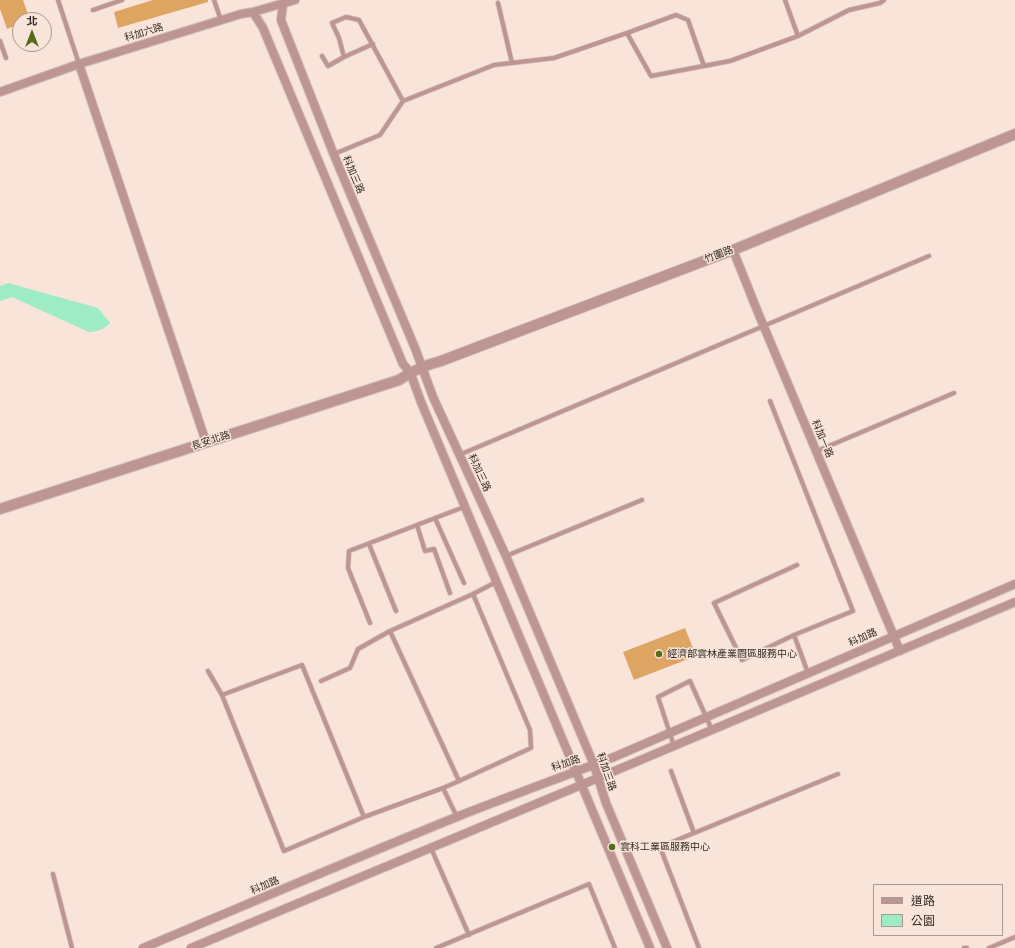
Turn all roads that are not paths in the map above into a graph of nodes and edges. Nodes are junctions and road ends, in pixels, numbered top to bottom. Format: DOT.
graph roads {
  1 [pos="58,0"];
  2 [pos="122,0"];
  3 [pos="214,0"];
  4 [pos="295,0"];
  5 [pos="785,0"];
  6 [pos="884,0"];
  7 [pos="498,3"];
  8 [pos="283,4"];
  9 [pos="93,10"];
  10 [pos="252,12"];
  11 [pos="221,20"];
  12 [pos="627,33"];
  13 [pos="798,36"];
  14 [pos="0,41"];
  15 [pos="373,44"];
  16 [pos="322,56"];
  17 [pos="344,57"];
  18 [pos="6,58"];
  19 [pos="512,63"];
  20 [pos="79,64"];
  21 [pos="704,66"];
  22 [pos="0,92"];
  23 [pos="403,101"];
  24 [pos="1015,134"];
  25 [pos="334,155"];
  26 [pos="733,250"];
  27 [pos="930,256"];
  28 [pos="764,325"];
  29 [pos="417,369"];
  30 [pos="954,393"];
  31 [pos="770,401"];
  32 [pos="206,442"];
  33 [pos="817,451"];
  34 [pos="459,454"];
  35 [pos="642,500"];
  36 [pos="464,507"];
  37 [pos="0,509"];
  38 [pos="435,518"];
  39 [pos="417,525"];
  40 [pos="369,544"];
  41 [pos="506,556"];
  42 [pos="797,565"];
  43 [pos="496,582"];
  44 [pos="464,583"];
  45 [pos="1015,584"];
  46 [pos="450,593"];
  47 [pos="473,594"];
  48 [pos="1015,602"];
  49 [pos="396,611"];
  50 [pos="370,623"];
  51 [pos="390,631"];
  52 [pos="794,636"];
  53 [pos="893,636"];
  54 [pos="900,651"];
  55 [pos="208,671"];
  56 [pos="808,673"];
  57 [pos="321,682"];
  58 [pos="222,695"];
  59 [pos="706,717"];
  60 [pos="712,730"];
  61 [pos="670,733"];
  62 [pos="674,746"];
  63 [pos="594,764"];
  64 [pos="670,771"];
  65 [pos="575,772"];
  66 [pos="838,774"];
  67 [pos="598,778"];
  68 [pos="459,780"];
  69 [pos="581,785"];
  70 [pos="442,788"];
  71 [pos="364,817"];
  72 [pos="457,817"];
  73 [pos="694,833"];
  74 [pos="431,847"];
  75 [pos="53,874"];
  76 [pos="469,935"];
  77 [pos="1015,937"];
  78 [pos="72,948"];
  79 [pos="143,948"];
  80 [pos="191,948"];
  81 [pos="436,948"];
  82 [pos="616,948"];
  83 [pos="650,948"];
  84 [pos="667,948"];
  85 [pos="699,948"];
  86 [pos="989,948"];
  1 -- 20 [label="lane"];
  2 -- 9 [label="lane"];
  3 -- 11 [label="lane"];
  4 -- 8 [label="street, 科加六路"];
  5 -- 13 [label="lane"];
  6 -- 13 [label="lane"];
  7 -- 19 [label="lane"];
  8 -- 10 [label="street, 科加六路"];
  8 -- 25 [label="street, 科加三路"];
  10 -- 11 [label="street, 科加六路"];
  10 -- 29 [label="street, 科加三路"];
  11 -- 20 [label="street, 科加六路"];
  12 -- 19 [label="lane"];
  12 -- 21 [label="lane"];
  12 -- 21 [label="lane"];
  13 -- 21 [label="lane"];
  14 -- 18 [label="lane"];
  15 -- 17 [label="lane"];
  15 -- 17 [label="lane"];
  15 -- 23 [label="lane"];
  16 -- 17 [label="lane"];
  19 -- 23 [label="lane"];
  20 -- 22 [label="street, 科加六路"];
  20 -- 32 [label="street"];
  23 -- 25 [label="lane"];
  24 -- 26 [label="street, 竹圍路"];
  25 -- 29 [label="street, 科加三路"];
  26 -- 28 [label="street, 科加一路"];
  26 -- 29 [label="street, 竹圍路"];
  27 -- 28 [label="lane"];
  28 -- 33 [label="street, 科加一路"];
  28 -- 34 [label="lane"];
  29 -- 32 [label="street, 長安北路"];
  29 -- 34 [label="street, 科加三路"];
  29 -- 36 [label="street, 科加三路"];
  30 -- 33 [label="lane"];
  31 -- 52 [label="lane"];
  32 -- 37 [label="street, 長安北路"];
  33 -- 53 [label="street, 科加一路"];
  34 -- 41 [label="street, 科加三路"];
  35 -- 41 [label="lane"];
  36 -- 38 [label="lane"];
  36 -- 43 [label="street, 科加三路"];
  38 -- 39 [label="lane"];
  38 -- 44 [label="lane"];
  39 -- 40 [label="lane"];
  39 -- 46 [label="lane"];
  40 -- 49 [label="lane"];
  40 -- 50 [label="lane"];
  41 -- 63 [label="street, 科加三路"];
  42 -- 52 [label="lane"];
  43 -- 47 [label="lane"];
  43 -- 65 [label="street, 科加三路"];
  45 -- 53 [label="street, 科加路"];
  47 -- 51 [label="lane"];
  47 -- 68 [label="lane"];
  48 -- 54 [label="street"];
  51 -- 57 [label="lane"];
  51 -- 68 [label="lane"];
  52 -- 56 [label="lane"];
  53 -- 54 [label="street, 科加一路"];
  53 -- 56 [label="street, 科加路"];
  54 -- 60 [label="street"];
  55 -- 58 [label="lane"];
  56 -- 59 [label="street, 科加路"];
  58 -- 71 [label="lane"];
  58 -- 71 [label="lane"];
  59 -- 60 [label="lane"];
  59 -- 61 [label="street, 科加路"];
  59 -- 61 [label="lane"];
  60 -- 62 [label="street"];
  61 -- 62 [label="lane"];
  61 -- 63 [label="street, 科加路"];
  62 -- 67 [label="street"];
  63 -- 65 [label="street, 科加路"];
  63 -- 67 [label="street, 科加三路"];
  64 -- 73 [label="lane"];
  65 -- 69 [label="street, 科加三路"];
  65 -- 72 [label="street, 科加路"];
  66 -- 73 [label="lane"];
  67 -- 69 [label="street"];
  67 -- 84 [label="street, 科加三路"];
  68 -- 70 [label="lane"];
  69 -- 74 [label="street"];
  69 -- 83 [label="street, 科加三路"];
  70 -- 71 [label="lane"];
  70 -- 72 [label="lane"];
  72 -- 79 [label="street, 科加路"];
  73 -- 85 [label="lane"];
  74 -- 76 [label="lane"];
  74 -- 80 [label="street"];
  75 -- 78 [label="lane"];
  76 -- 81 [label="lane"];
  76 -- 82 [label="lane"];
  77 -- 86 [label="lane"];
}
